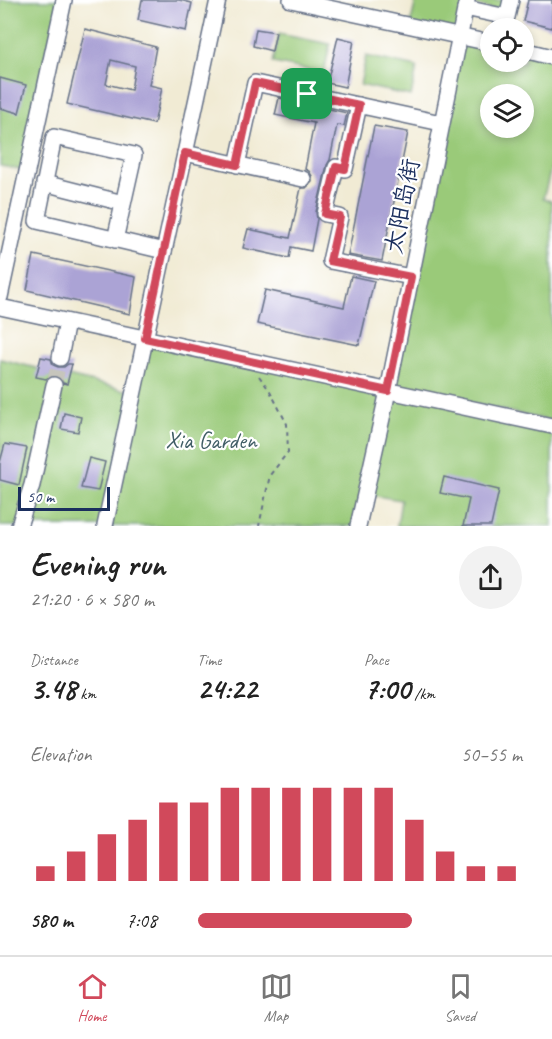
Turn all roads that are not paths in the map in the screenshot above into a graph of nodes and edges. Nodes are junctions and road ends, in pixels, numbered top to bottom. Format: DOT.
graph roads {
  1 [pos="64,0"];
  2 [pos="218,0"];
  3 [pos="291,0"];
  4 [pos="511,0"];
  5 [pos="466,4"];
  6 [pos="459,36"];
  7 [pos="480,41"];
  8 [pos="534,53"];
  9 [pos="552,57"];
  10 [pos="359,105"];
  11 [pos="441,123"];
  12 [pos="185,153"];
  13 [pos="237,165"];
  14 [pos="303,179"];
  15 [pos="44,183"];
  16 [pos="123,203"];
  17 [pos="115,240"];
  18 [pos="164,251"];
  19 [pos="411,277"];
  20 [pos="0,297"];
  21 [pos="0,307"];
  22 [pos="67,322"];
  23 [pos="145,338"];
  24 [pos="60,358"];
  25 [pos="54,385"];
  26 [pos="388,391"];
  27 [pos="552,426"];
  28 [pos="19,526"];
  29 [pos="105,526"];
  30 [pos="358,526"];
  1 -- 20 [label="street"];
  2 -- 12 [label="street"];
  3 -- 6 [label="street"];
  4 -- 5 [label="street"];
  5 -- 6 [label="street, 太阳岛街"];
  6 -- 7 [label="street"];
  6 -- 11 [label="street, 太阳岛街"];
  8 -- 9 [label="street"];
  10 -- 11 [label="street"];
  10 -- 13 [label="street"];
  10 -- 19 [label="street"];
  11 -- 19 [label="street, 太阳岛街"];
  12 -- 13 [label="street"];
  12 -- 18 [label="street"];
  13 -- 14 [label="street"];
  15 -- 16 [label="street"];
  15 -- 16 [label="street"];
  15 -- 17 [label="street"];
  16 -- 17 [label="street"];
  17 -- 18 [label="street"];
  18 -- 23 [label="street"];
  19 -- 26 [label="street, 太阳岛街"];
  21 -- 22 [label="street"];
  22 -- 23 [label="street"];
  22 -- 24 [label="street"];
  23 -- 26 [label="street"];
  23 -- 29 [label="street"];
  25 -- 28 [label="street"];
  26 -- 27 [label="street"];
  26 -- 30 [label="street, 太阳岛街"];
}
